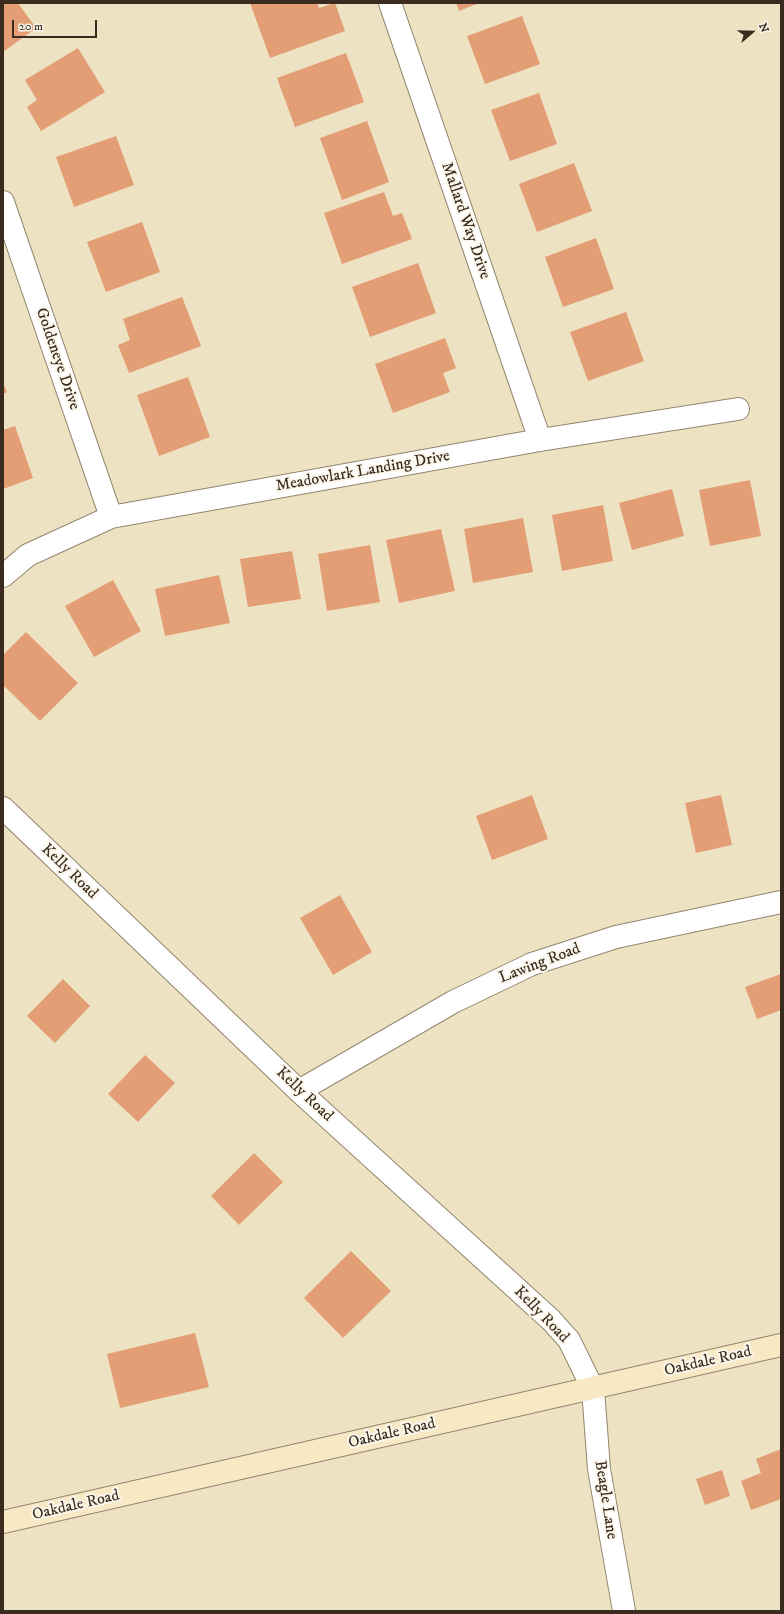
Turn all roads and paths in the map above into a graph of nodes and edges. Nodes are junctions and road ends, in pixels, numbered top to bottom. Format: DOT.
graph roads {
  1 [pos="390,3"];
  2 [pos="3,202"];
  3 [pos="738,409"];
  4 [pos="540,440"];
  5 [pos="111,517"];
  6 [pos="3,576"];
  7 [pos="3,808"];
  8 [pos="781,902"];
  9 [pos="299,1091"];
  10 [pos="781,1345"];
  11 [pos="593,1389"];
  12 [pos="3,1522"];
  13 [pos="624,1611"];
  1 -- 4 [label="street, Mallard Way Drive"];
  2 -- 5 [label="street, Goldeneye Drive"];
  3 -- 4 [label="street, Meadowlark Landing Drive"];
  4 -- 5 [label="street, Meadowlark Landing Drive"];
  5 -- 6 [label="street, Meadowlark Landing Drive"];
  7 -- 9 [label="street, Kelly Road"];
  8 -- 9 [label="street, Lawing Road"];
  9 -- 11 [label="street, Kelly Road"];
  10 -- 11 [label="main road, Oakdale Road"];
  11 -- 12 [label="main road, Oakdale Road"];
  11 -- 13 [label="street, Beagle Lane"];
}
